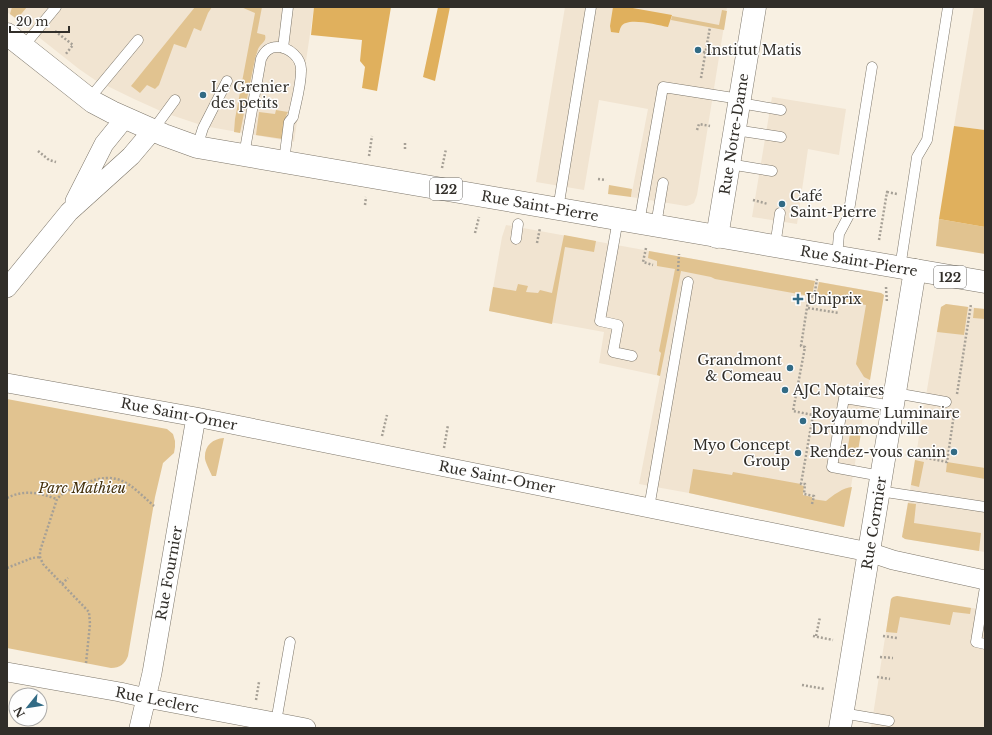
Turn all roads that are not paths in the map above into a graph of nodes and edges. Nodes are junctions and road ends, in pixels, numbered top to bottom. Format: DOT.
graph roads {
  1 [pos="56,7"];
  2 [pos="288,7"];
  3 [pos="591,7"];
  4 [pos="755,7"];
  5 [pos="948,7"];
  6 [pos="15,40"];
  7 [pos="138,40"];
  8 [pos="283,48"];
  9 [pos="872,67"];
  10 [pos="227,81"];
  11 [pos="89,99"];
  12 [pos="176,100"];
  13 [pos="740,101"];
  14 [pos="781,110"];
  15 [pos="125,118"];
  16 [pos="153,130"];
  17 [pos="735,130"];
  18 [pos="781,137"];
  19 [pos="197,147"];
  20 [pos="244,155"];
  21 [pos="284,161"];
  22 [pos="729,164"];
  23 [pos="772,171"];
  24 [pos="663,183"];
  25 [pos="558,209"];
  26 [pos="69,212"];
  27 [pos="780,213"];
  28 [pos="638,222"];
  29 [pos="518,224"];
  30 [pos="717,236"];
  31 [pos="516,239"];
  32 [pos="775,246"];
  33 [pos="837,257"];
  34 [pos="908,269"];
  35 [pos="688,282"];
  36 [pos="985,282"];
  37 [pos="7,288"];
  38 [pos="632,356"];
  39 [pos="7,383"];
  40 [pos="894,400"];
  41 [pos="946,402"];
  42 [pos="196,417"];
  43 [pos="880,484"];
  44 [pos="985,507"];
  45 [pos="649,508"];
  46 [pos="869,552"];
  47 [pos="985,580"];
  48 [pos="985,587"];
  49 [pos="290,642"];
  50 [pos="985,644"];
  51 [pos="7,672"];
  52 [pos="146,698"];
  53 [pos="841,720"];
  54 [pos="889,721"];
  55 [pos="276,722"];
  56 [pos="139,728"];
  57 [pos="306,728"];
  1 -- 6 [label="lane"];
  2 -- 8 [label="lane"];
  3 -- 25 [label="lane"];
  4 -- 13 [label="main road, Rue Notre-Dame"];
  5 -- 34 [label="lane"];
  6 -- 11 [label="main road, Rue Saint-Pierre / 122"];
  7 -- 11 [label="lane"];
  8 -- 20 [label="lane"];
  8 -- 21 [label="lane"];
  9 -- 33 [label="lane"];
  10 -- 19 [label="lane"];
  11 -- 15 [label="main road, Rue Saint-Pierre / 122"];
  12 -- 16 [label="lane"];
  13 -- 14 [label="lane"];
  13 -- 17 [label="main road, Rue Notre-Dame"];
  13 -- 28 [label="lane"];
  15 -- 16 [label="main road, Rue Saint-Pierre / 122"];
  15 -- 26 [label="street"];
  16 -- 19 [label="main road, Rue Saint-Pierre / 122"];
  16 -- 26 [label="street"];
  17 -- 18 [label="lane"];
  17 -- 22 [label="main road, Rue Notre-Dame"];
  19 -- 20 [label="main road, Rue Saint-Pierre / 122"];
  20 -- 21 [label="main road, Rue Saint-Pierre / 122"];
  21 -- 25 [label="main road, Rue Saint-Pierre / 122"];
  22 -- 23 [label="lane"];
  22 -- 30 [label="main road, Rue Notre-Dame"];
  24 -- 28 [label="lane"];
  25 -- 28 [label="main road, Rue Saint-Pierre / 122"];
  26 -- 37 [label="street"];
  27 -- 32 [label="lane"];
  28 -- 30 [label="main road, Rue Saint-Pierre / 122"];
  28 -- 38 [label="lane"];
  29 -- 31 [label="lane"];
  30 -- 32 [label="main road, Rue Saint-Pierre / 122"];
  32 -- 33 [label="main road, Rue Saint-Pierre / 122"];
  33 -- 34 [label="main road, Rue Saint-Pierre / 122"];
  34 -- 36 [label="main road, Rue Saint-Pierre / 122"];
  34 -- 40 [label="main road, Rue Cormier"];
  35 -- 45 [label="lane"];
  39 -- 42 [label="street, Rue Saint-Omer"];
  40 -- 41 [label="lane"];
  40 -- 43 [label="main road, Rue Cormier"];
  40 -- 43 [label="lane"];
  42 -- 45 [label="street, Rue Saint-Omer"];
  42 -- 52 [label="street, Rue Fournier"];
  43 -- 44 [label="lane"];
  43 -- 46 [label="main road, Rue Cormier"];
  45 -- 46 [label="street, Rue Saint-Omer"];
  46 -- 47 [label="street, Rue Saint-Omer"];
  46 -- 53 [label="main road, Rue Cormier"];
  48 -- 50 [label="lane"];
  49 -- 55 [label="lane"];
  51 -- 52 [label="street, Rue Leclerc"];
  52 -- 55 [label="street, Rue Leclerc"];
  52 -- 56 [label="street, Rue Fournier"];
  53 -- 54 [label="lane"];
  55 -- 57 [label="street, Rue Leclerc"];
}
